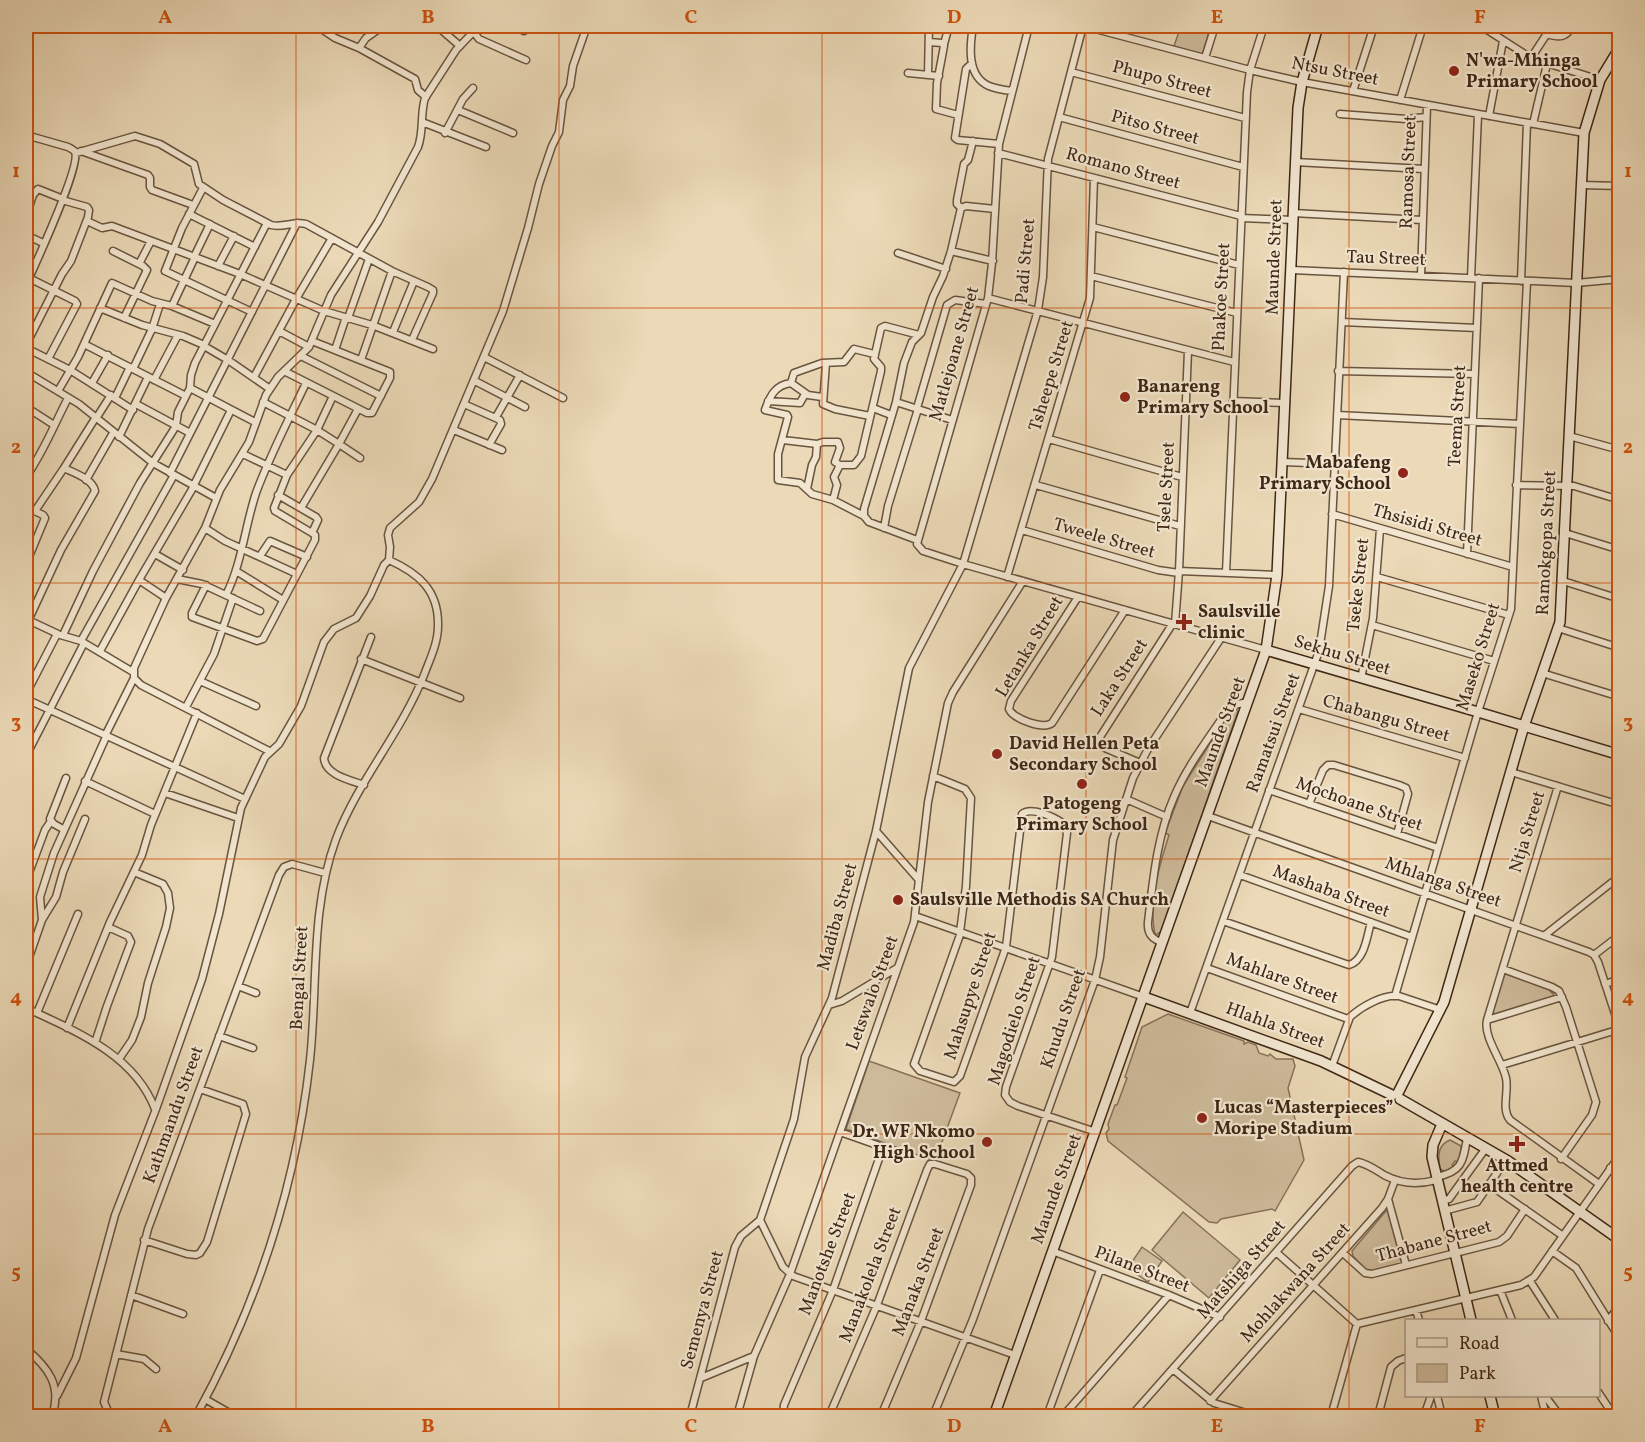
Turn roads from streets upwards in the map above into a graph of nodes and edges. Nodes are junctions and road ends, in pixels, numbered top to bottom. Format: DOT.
graph roads {
  1 [pos="317,26"];
  2 [pos="383,26"];
  3 [pos="437,26"];
  4 [pos="514,26"];
  5 [pos="529,26"];
  6 [pos="587,26"];
  7 [pos="929,26"];
  8 [pos="949,26"];
  9 [pos="973,26"];
  10 [pos="1029,26"];
  11 [pos="1084,26"];
  12 [pos="1215,26"];
  13 [pos="1264,26"];
  14 [pos="1318,26"];
  15 [pos="1374,26"];
  16 [pos="1423,26"];
  17 [pos="1481,26"];
  18 [pos="1496,26"];
  19 [pos="1551,26"];
  20 [pos="1573,26"];
  21 [pos="474,27"];
  22 [pos="1491,33"];
  23 [pos="1546,34"];
  24 [pos="1503,41"];
  25 [pos="929,42"];
  26 [pos="944,44"];
  27 [pos="460,46"];
  28 [pos="1620,47"];
  29 [pos="359,48"];
  30 [pos="1205,58"];
  31 [pos="1531,58"];
  32 [pos="526,60"];
  33 [pos="972,63"];
  34 [pos="1547,63"];
  35 [pos="1250,70"];
  36 [pos="1071,72"];
  37 [pos="908,73"];
  38 [pos="928,75"];
  39 [pos="939,76"];
  40 [pos="1600,80"];
  41 [pos="1302,82"];
  42 [pos="473,88"];
  43 [pos="1012,91"];
  44 [pos="1353,91"];
  45 [pos="426,97"];
  46 [pos="1400,100"];
  47 [pos="1427,106"];
  48 [pos="458,110"];
  49 [pos="1340,114"];
  50 [pos="958,115"];
  51 [pos="1478,115"];
  52 [pos="1489,116"];
  53 [pos="1059,117"];
  54 [pos="1426,117"];
  55 [pos="1245,118"];
  56 [pos="422,122"];
  57 [pos="1530,123"];
  58 [pos="445,133"];
  59 [pos="513,133"];
  60 [pos="1584,133"];
  61 [pos="26,135"];
  62 [pos="972,141"];
  63 [pos="999,144"];
  64 [pos="486,147"];
  65 [pos="78,152"];
  66 [pos="998,153"];
  67 [pos="1295,162"];
  68 [pos="1047,165"];
  69 [pos="1243,167"];
  70 [pos="1424,169"];
  71 [pos="1094,178"];
  72 [pos="1581,185"];
  73 [pos="1620,186"];
  74 [pos="202,188"];
  75 [pos="63,200"];
  76 [pos="193,205"];
  77 [pos="961,208"];
  78 [pos="995,209"];
  79 [pos="189,214"];
  80 [pos="1293,216"];
  81 [pos="1241,217"];
  82 [pos="26,218"];
  83 [pos="1422,220"];
  84 [pos="87,221"];
  85 [pos="267,223"];
  86 [pos="297,223"];
  87 [pos="210,224"];
  88 [pos="1093,227"];
  89 [pos="26,235"];
  90 [pos="234,236"];
  91 [pos="332,238"];
  92 [pos="151,241"];
  93 [pos="43,243"];
  94 [pos="255,247"];
  95 [pos="173,250"];
  96 [pos="113,251"];
  97 [pos="951,251"];
  98 [pos="358,252"];
  99 [pos="898,253"];
  100 [pos="194,257"];
  101 [pos="369,259"];
  102 [pos="993,261"];
  103 [pos="139,264"];
  104 [pos="1239,265"];
  105 [pos="219,266"];
  106 [pos="946,269"];
  107 [pos="1292,270"];
  108 [pos="392,271"];
  109 [pos="1344,272"];
  110 [pos="240,274"];
  111 [pos="1421,275"];
  112 [pos="1091,276"];
  113 [pos="1471,278"];
  114 [pos="1479,278"];
  115 [pos="1620,279"];
  116 [pos="184,280"];
  117 [pos="27,281"];
  118 [pos="414,281"];
  119 [pos="1524,281"];
  120 [pos="1576,283"];
  121 [pos="266,285"];
  122 [pos="53,291"];
  123 [pos="136,294"];
  124 [pos="227,299"];
  125 [pos="296,299"];
  126 [pos="987,301"];
  127 [pos="160,304"];
  128 [pos="172,306"];
  129 [pos="100,308"];
  130 [pos="1038,310"];
  131 [pos="324,311"];
  132 [pos="252,312"];
  133 [pos="1237,313"];
  134 [pos="347,317"];
  135 [pos="124,318"];
  136 [pos="1342,322"];
  137 [pos="1083,323"];
  138 [pos="215,324"];
  139 [pos="372,325"];
  140 [pos="1477,328"];
  141 [pos="152,329"];
  142 [pos="279,331"];
  143 [pos="393,332"];
  144 [pos="178,335"];
  145 [pos="919,335"];
  146 [pos="412,340"];
  147 [pos="84,344"];
  148 [pos="311,344"];
  149 [pos="204,345"];
  150 [pos="26,347"];
  151 [pos="433,349"];
  152 [pos="335,350"];
  153 [pos="1188,351"];
  154 [pos="874,354"];
  155 [pos="108,355"];
  156 [pos="301,356"];
  157 [pos="484,357"];
  158 [pos="48,359"];
  159 [pos="228,360"];
  160 [pos="361,360"];
  161 [pos="1234,362"];
  162 [pos="826,363"];
  163 [pos="132,368"];
  164 [pos="70,370"];
  165 [pos="284,371"];
  166 [pos="1338,371"];
  167 [pos="26,372"];
  168 [pos="1475,374"];
  169 [pos="520,375"];
  170 [pos="254,376"];
  171 [pos="151,378"];
  172 [pos="475,381"];
  173 [pos="306,382"];
  174 [pos="92,383"];
  175 [pos="791,384"];
  176 [pos="190,388"];
  177 [pos="270,389"];
  178 [pos="58,391"];
  179 [pos="805,394"];
  180 [pos="113,396"];
  181 [pos="186,396"];
  182 [pos="333,396"];
  183 [pos="381,396"];
  184 [pos="69,398"];
  185 [pos="209,398"];
  186 [pos="507,398"];
  187 [pos="563,398"];
  188 [pos="822,398"];
  189 [pos="768,401"];
  190 [pos="1233,401"];
  191 [pos="263,402"];
  192 [pos="896,402"];
  193 [pos="1620,402"];
  194 [pos="792,403"];
  195 [pos="1286,403"];
  196 [pos="464,404"];
  197 [pos="26,407"];
  198 [pos="135,407"];
  199 [pos="525,407"];
  200 [pos="873,408"];
  201 [pos="358,409"];
  202 [pos="917,409"];
  203 [pos="231,410"];
  204 [pos="32,411"];
  205 [pos="787,415"];
  206 [pos="891,415"];
  207 [pos="1337,415"];
  208 [pos="291,416"];
  209 [pos="870,416"];
  210 [pos="96,417"];
  211 [pos="496,417"];
  212 [pos="952,420"];
  213 [pos="255,422"];
  214 [pos="26,423"];
  215 [pos="1473,423"];
  216 [pos="1520,424"];
  217 [pos="54,425"];
  218 [pos="176,426"];
  219 [pos="317,430"];
  220 [pos="454,430"];
  221 [pos="190,434"];
  222 [pos="116,435"];
  223 [pos="1569,436"];
  224 [pos="1049,439"];
  225 [pos="783,440"];
  226 [pos="339,444"];
  227 [pos="489,444"];
  228 [pos="817,444"];
  229 [pos="502,450"];
  230 [pos="1618,450"];
  231 [pos="243,454"];
  232 [pos="360,458"];
  233 [pos="1282,462"];
  234 [pos="153,463"];
  235 [pos="1335,464"];
  236 [pos="840,465"];
  237 [pos="267,466"];
  238 [pos="64,468"];
  239 [pos="172,474"];
  240 [pos="287,475"];
  241 [pos="26,477"];
  242 [pos="1182,477"];
  243 [pos="86,480"];
  244 [pos="1036,484"];
  245 [pos="1516,485"];
  246 [pos="1566,485"];
  247 [pos="194,486"];
  248 [pos="807,489"];
  249 [pos="278,495"];
  250 [pos="216,498"];
  251 [pos="833,500"];
  252 [pos="1620,500"];
  253 [pos="26,507"];
  254 [pos="301,508"];
  255 [pos="35,511"];
  256 [pos="1332,514"];
  257 [pos="864,516"];
  258 [pos="1180,526"];
  259 [pos="205,528"];
  260 [pos="884,528"];
  261 [pos="1380,529"];
  262 [pos="1022,530"];
  263 [pos="312,532"];
  264 [pos="1564,533"];
  265 [pos="917,543"];
  266 [pos="241,548"];
  267 [pos="1620,550"];
  268 [pos="154,554"];
  269 [pos="1467,554"];
  270 [pos="260,556"];
  271 [pos="307,557"];
  272 [pos="389,560"];
  273 [pos="26,564"];
  274 [pos="963,564"];
  275 [pos="1513,567"];
  276 [pos="183,570"];
  277 [pos="236,571"];
  278 [pos="1179,572"];
  279 [pos="1226,573"];
  280 [pos="297,574"];
  281 [pos="1277,575"];
  282 [pos="1007,577"];
  283 [pos="1377,577"];
  284 [pos="177,579"];
  285 [pos="139,580"];
  286 [pos="1563,581"];
  287 [pos="1023,582"];
  288 [pos="206,585"];
  289 [pos="230,597"];
  290 [pos="1078,597"];
  291 [pos="166,598"];
  292 [pos="283,600"];
  293 [pos="1620,600"];
  294 [pos="1125,610"];
  295 [pos="260,611"];
  296 [pos="1509,615"];
  297 [pos="27,621"];
  298 [pos="1174,624"];
  299 [pos="1372,625"];
  300 [pos="1558,628"];
  301 [pos="223,630"];
  302 [pos="60,634"];
  303 [pos="371,637"];
  304 [pos="1221,638"];
  305 [pos="82,642"];
  306 [pos="1620,648"];
  307 [pos="100,651"];
  308 [pos="1266,651"];
  309 [pos="361,659"];
  310 [pos="1494,661"];
  311 [pos="1315,665"];
  312 [pos="1542,673"];
  313 [pos="134,675"];
  314 [pos="1360,679"];
  315 [pos="200,681"];
  316 [pos="421,683"];
  317 [pos="26,694"];
  318 [pos="1620,697"];
  319 [pos="460,698"];
  320 [pos="26,699"];
  321 [pos="1249,702"];
  322 [pos="256,706"];
  323 [pos="186,707"];
  324 [pos="1299,709"];
  325 [pos="48,710"];
  326 [pos="1478,712"];
  327 [pos="197,713"];
  328 [pos="1524,726"];
  329 [pos="105,736"];
  330 [pos="269,751"];
  331 [pos="1620,755"];
  332 [pos="26,756"];
  333 [pos="1465,758"];
  334 [pos="1140,763"];
  335 [pos="175,768"];
  336 [pos="1511,772"];
  337 [pos="933,776"];
  338 [pos="66,778"];
  339 [pos="85,781"];
  340 [pos="363,785"];
  341 [pos="1558,786"];
  342 [pos="1269,790"];
  343 [pos="165,793"];
  344 [pos="245,799"];
  345 [pos="1126,799"];
  346 [pos="1310,804"];
  347 [pos="1620,805"];
  348 [pos="155,814"];
  349 [pos="1044,815"];
  350 [pos="1208,816"];
  351 [pos="1167,817"];
  352 [pos="238,818"];
  353 [pos="85,819"];
  354 [pos="51,821"];
  355 [pos="63,829"];
  356 [pos="876,831"];
  357 [pos="1254,833"];
  358 [pos="1397,834"];
  359 [pos="1438,848"];
  360 [pos="134,872"];
  361 [pos="325,873"];
  362 [pos="1240,875"];
  363 [pos="1620,876"];
  364 [pos="919,880"];
  365 [pos="26,881"];
  366 [pos="1425,893"];
  367 [pos="1471,909"];
  368 [pos="78,914"];
  369 [pos="915,916"];
  370 [pos="42,920"];
  371 [pos="1223,921"];
  372 [pos="1371,922"];
  373 [pos="1515,924"];
  374 [pos="108,927"];
  375 [pos="960,932"];
  376 [pos="1545,935"];
  377 [pos="1620,935"];
  378 [pos="1412,937"];
  379 [pos="1163,943"];
  380 [pos="1006,947"];
  381 [pos="1594,955"];
  382 [pos="1050,964"];
  383 [pos="26,966"];
  384 [pos="897,968"];
  385 [pos="1207,968"];
  386 [pos="1503,969"];
  387 [pos="1620,979"];
  388 [pos="1095,980"];
  389 [pos="1605,984"];
  390 [pos="238,986"];
  391 [pos="256,993"];
  392 [pos="1395,996"];
  393 [pos="1144,997"];
  394 [pos="1562,997"];
  395 [pos="829,1005"];
  396 [pos="26,1008"];
  397 [pos="1441,1010"];
  398 [pos="37,1013"];
  399 [pos="1190,1013"];
  400 [pos="1348,1019"];
  401 [pos="1487,1023"];
  402 [pos="67,1028"];
  403 [pos="1620,1029"];
  404 [pos="219,1036"];
  405 [pos="1577,1042"];
  406 [pos="95,1043"];
  407 [pos="253,1048"];
  408 [pos="119,1059"];
  409 [pos="1502,1065"];
  410 [pos="1332,1066"];
  411 [pos="200,1089"];
  412 [pos="1396,1096"];
  413 [pos="156,1109"];
  414 [pos="1047,1116"];
  415 [pos="1442,1124"];
  416 [pos="840,1132"];
  417 [pos="1096,1132"];
  418 [pos="1467,1138"];
  419 [pos="1486,1148"];
  420 [pos="1620,1155"];
  421 [pos="1561,1159"];
  422 [pos="1610,1168"];
  423 [pos="951,1169"];
  424 [pos="1499,1170"];
  425 [pos="1620,1175"];
  426 [pos="1436,1178"];
  427 [pos="1395,1180"];
  428 [pos="1599,1184"];
  429 [pos="1490,1185"];
  430 [pos="1388,1199"];
  431 [pos="1443,1206"];
  432 [pos="1526,1209"];
  433 [pos="1580,1212"];
  434 [pos="760,1220"];
  435 [pos="1563,1236"];
  436 [pos="144,1240"];
  437 [pos="1620,1240"];
  438 [pos="1052,1251"];
  439 [pos="1552,1251"];
  440 [pos="1277,1253"];
  441 [pos="1343,1253"];
  442 [pos="1455,1254"];
  443 [pos="1406,1265"];
  444 [pos="1100,1270"];
  445 [pos="789,1274"];
  446 [pos="1530,1281"];
  447 [pos="1314,1286"];
  448 [pos="833,1290"];
  449 [pos="1500,1290"];
  450 [pos="130,1294"];
  451 [pos="1169,1295"];
  452 [pos="1465,1297"];
  453 [pos="877,1305"];
  454 [pos="1620,1305"];
  455 [pos="1416,1310"];
  456 [pos="183,1314"];
  457 [pos="1220,1317"];
  458 [pos="1419,1319"];
  459 [pos="1471,1319"];
  460 [pos="1512,1319"];
  461 [pos="1554,1319"];
  462 [pos="921,1321"];
  463 [pos="1608,1321"];
  464 [pos="1357,1324"];
  465 [pos="966,1337"];
  466 [pos="1620,1339"];
  467 [pos="26,1348"];
  468 [pos="116,1354"];
  469 [pos="1015,1355"];
  470 [pos="754,1356"];
  471 [pos="1405,1359"];
  472 [pos="156,1370"];
  473 [pos="1174,1370"];
  474 [pos="701,1378"];
  475 [pos="1600,1394"];
  476 [pos="57,1396"];
  477 [pos="1430,1397"];
  478 [pos="1437,1397"];
  479 [pos="1490,1397"];
  480 [pos="1543,1397"];
  481 [pos="1545,1397"];
  482 [pos="205,1399"];
  483 [pos="1210,1401"];
  484 [pos="784,1414"];
  485 [pos="233,1415"];
  486 [pos="52,1416"];
  487 [pos="115,1416"];
  488 [pos="196,1416"];
  489 [pos="690,1416"];
  490 [pos="737,1416"];
  491 [pos="829,1416"];
  492 [pos="881,1416"];
  493 [pos="933,1416"];
  494 [pos="994,1416"];
  495 [pos="1047,1416"];
  496 [pos="1063,1416"];
  497 [pos="1131,1416"];
  498 [pos="1256,1416"];
  499 [pos="1331,1416"];
  500 [pos="1378,1416"];
  501 [pos="1425,1416"];
  502 [pos="1442,1416"];
  503 [pos="1495,1416"];
  504 [pos="1546,1416"];
  505 [pos="1560,1416"];
  506 [pos="1614,1416"];
  1 -- 29 [label="street"];
  2 -- 29 [label="street"];
  3 -- 27 [label="street"];
  4 -- 5 [label="street"];
  6 -- 157 [label="street"];
  7 -- 25 [label="street"];
  8 -- 26 [label="street"];
  9 -- 33 [label="street"];
  10 -- 43 [label="street, Matlejoane Street"];
  11 -- 30 [label="street, Ntsu Street"];
  11 -- 36 [label="street, Padi Street"];
  12 -- 30 [label="street"];
  13 -- 35 [label="street, Phakoe Street"];
  14 -- 41 [label="street, Maunde Street"];
  15 -- 44 [label="street"];
  16 -- 46 [label="street"];
  17 -- 22 [label="street"];
  18 -- 22 [label="street"];
  19 -- 23 [label="street"];
  20 -- 23 [label="street"];
  21 -- 27 [label="street"];
  21 -- 32 [label="street"];
  22 -- 24 [label="street"];
  23 -- 31 [label="street"];
  24 -- 31 [label="street"];
  24 -- 52 [label="street"];
  25 -- 26 [label="street"];
  25 -- 38 [label="street"];
  26 -- 39 [label="street"];
  27 -- 45 [label="street"];
  28 -- 40 [label="street, Ramokgopa Street"];
  29 -- 45 [label="street"];
  30 -- 35 [label="street, Ntsu Street"];
  31 -- 34 [label="street"];
  33 -- 43 [label="street"];
  33 -- 50 [label="street"];
  34 -- 40 [label="street"];
  34 -- 57 [label="street, Maseko Street"];
  35 -- 41 [label="street, Ntsu Street"];
  35 -- 55 [label="street, Phakoe Street"];
  36 -- 53 [label="street, Padi Street"];
  36 -- 55 [label="street, Phupo Street"];
  37 -- 38 [label="street"];
  38 -- 39 [label="street"];
  39 -- 50 [label="street"];
  40 -- 60 [label="street, Ramokgopa Street"];
  41 -- 44 [label="street, Ntsu Street"];
  41 -- 67 [label="street, Maunde Street"];
  42 -- 48 [label="street"];
  43 -- 63 [label="street, Matlejoane Street"];
  44 -- 46 [label="street, Ntsu Street"];
  45 -- 56 [label="street"];
  46 -- 47 [label="street, Ntsu Street"];
  47 -- 51 [label="street, Ntsu Street"];
  47 -- 54 [label="street, Ramosa Street"];
  48 -- 58 [label="street"];
  48 -- 59 [label="street"];
  49 -- 54 [label="street, Ntsu Street"];
  50 -- 62 [label="street"];
  51 -- 52 [label="street, Ntsu Street"];
  51 -- 113 [label="street"];
  52 -- 57 [label="street, Ntsu Street"];
  53 -- 68 [label="street, Padi Street"];
  53 -- 69 [label="street, Pitso Street"];
  54 -- 70 [label="street, Ramosa Street"];
  55 -- 69 [label="street, Phakoe Street"];
  56 -- 58 [label="street"];
  56 -- 98 [label="street"];
  57 -- 60 [label="street, Ntsu Street"];
  57 -- 119 [label="street, Maseko Street"];
  58 -- 64 [label="street"];
  60 -- 72 [label="street, Ramokgopa Street"];
  61 -- 65 [label="street"];
  62 -- 63 [label="street"];
  62 -- 77 [label="street"];
  63 -- 66 [label="street, Matlejoane Street"];
  65 -- 74 [label="street"];
  65 -- 75 [label="street"];
  65 -- 76 [label="street"];
  66 -- 68 [label="street, Romano Street"];
  66 -- 78 [label="street, Matlejoane Street"];
  67 -- 70 [label="street"];
  67 -- 80 [label="street, Maunde Street"];
  68 -- 71 [label="street, Romano Street"];
  68 -- 130 [label="street, Padi Street"];
  69 -- 81 [label="street, Phakoe Street"];
  70 -- 83 [label="street, Ramosa Street"];
  71 -- 81 [label="street, Romano Street"];
  71 -- 88 [label="street, Tsheepe Street"];
  72 -- 73 [label="street"];
  72 -- 120 [label="street, Ramokgopa Street"];
  74 -- 76 [label="street"];
  74 -- 85 [label="street"];
  75 -- 82 [label="street"];
  75 -- 84 [label="street"];
  75 -- 93 [label="street"];
  76 -- 79 [label="street"];
  77 -- 78 [label="street"];
  77 -- 97 [label="street"];
  78 -- 102 [label="street, Matlejoane Street"];
  79 -- 87 [label="street"];
  79 -- 95 [label="street"];
  80 -- 81 [label="street, Romano Street"];
  80 -- 83 [label="street, Romano Street"];
  80 -- 107 [label="street, Maunde Street"];
  81 -- 104 [label="street, Phakoe Street"];
  83 -- 111 [label="street, Ramosa Street"];
  84 -- 92 [label="street"];
  84 -- 122 [label="street"];
  85 -- 86 [label="street"];
  85 -- 94 [label="street"];
  86 -- 91 [label="street"];
  86 -- 121 [label="street"];
  87 -- 90 [label="street"];
  87 -- 100 [label="street"];
  88 -- 104 [label="street"];
  88 -- 112 [label="street, Tsheepe Street"];
  89 -- 93 [label="street"];
  90 -- 94 [label="street"];
  90 -- 105 [label="street"];
  91 -- 98 [label="street"];
  91 -- 125 [label="street"];
  92 -- 95 [label="street"];
  92 -- 103 [label="street"];
  93 -- 117 [label="street"];
  94 -- 110 [label="street"];
  95 -- 100 [label="street"];
  95 -- 116 [label="street"];
  96 -- 103 [label="street"];
  97 -- 102 [label="street"];
  97 -- 106 [label="street"];
  98 -- 101 [label="street"];
  98 -- 131 [label="street"];
  99 -- 106 [label="street"];
  100 -- 105 [label="street"];
  100 -- 116 [label="street"];
  101 -- 108 [label="street"];
  101 -- 134 [label="street"];
  102 -- 126 [label="street, Matlejoane Street"];
  103 -- 123 [label="street"];
  104 -- 133 [label="street, Phakoe Street"];
  105 -- 110 [label="street"];
  106 -- 145 [label="street"];
  107 -- 109 [label="street, Tau Street"];
  107 -- 195 [label="street, Maunde Street"];
  108 -- 118 [label="street"];
  108 -- 139 [label="street"];
  109 -- 111 [label="street, Tau Street"];
  109 -- 136 [label="street, Ramatsui Street"];
  110 -- 121 [label="street"];
  110 -- 124 [label="street"];
  111 -- 113 [label="street, Tau Street"];
  112 -- 133 [label="street"];
  112 -- 137 [label="street, Tsheepe Street"];
  113 -- 114 [label="street, Tau Street"];
  114 -- 119 [label="street, Tau Street"];
  114 -- 140 [label="street, Teema Street"];
  115 -- 120 [label="street, Tau Street"];
  116 -- 124 [label="street"];
  116 -- 128 [label="street"];
  117 -- 122 [label="street"];
  118 -- 143 [label="street"];
  118 -- 146 [label="street"];
  119 -- 120 [label="street, Tau Street"];
  119 -- 216 [label="street, Maseko Street"];
  120 -- 223 [label="street, Ramokgopa Street"];
  121 -- 125 [label="street"];
  121 -- 132 [label="street"];
  122 -- 150 [label="street"];
  122 -- 158 [label="street"];
  123 -- 127 [label="street"];
  123 -- 129 [label="street"];
  123 -- 135 [label="street"];
  124 -- 132 [label="street"];
  124 -- 138 [label="street"];
  125 -- 131 [label="street"];
  125 -- 142 [label="street"];
  126 -- 130 [label="street"];
  126 -- 202 [label="street"];
  126 -- 212 [label="street, Matlejoane Street"];
  127 -- 128 [label="street"];
  127 -- 141 [label="street"];
  128 -- 138 [label="street"];
  129 -- 135 [label="street"];
  129 -- 147 [label="street"];
  130 -- 137 [label="street"];
  130 -- 274 [label="street, Padi Street"];
  131 -- 134 [label="street"];
  131 -- 148 [label="street"];
  132 -- 159 [label="street"];
  133 -- 161 [label="street, Phakoe Street"];
  134 -- 139 [label="street"];
  134 -- 152 [label="street"];
  135 -- 141 [label="street"];
  136 -- 140 [label="street"];
  136 -- 166 [label="street, Ramatsui Street"];
  137 -- 153 [label="street"];
  137 -- 224 [label="street, Tsheepe Street"];
  138 -- 149 [label="street"];
  139 -- 143 [label="street"];
  139 -- 160 [label="street"];
  140 -- 168 [label="street, Teema Street"];
  141 -- 144 [label="street"];
  141 -- 163 [label="street"];
  142 -- 148 [label="street"];
  142 -- 170 [label="street"];
  143 -- 146 [label="street"];
  144 -- 149 [label="street"];
  144 -- 171 [label="street"];
  145 -- 154 [label="street"];
  145 -- 192 [label="street"];
  146 -- 151 [label="street"];
  147 -- 155 [label="street"];
  147 -- 164 [label="street"];
  148 -- 152 [label="street"];
  148 -- 156 [label="street"];
  149 -- 159 [label="street"];
  149 -- 176 [label="street"];
  150 -- 158 [label="street"];
  152 -- 160 [label="street"];
  153 -- 161 [label="street"];
  153 -- 242 [label="street, Tsele Street"];
  154 -- 162 [label="street"];
  154 -- 200 [label="street"];
  155 -- 163 [label="street"];
  155 -- 174 [label="street"];
  156 -- 165 [label="street"];
  156 -- 183 [label="street"];
  157 -- 169 [label="street"];
  157 -- 172 [label="street"];
  158 -- 164 [label="street"];
  159 -- 170 [label="street"];
  159 -- 185 [label="street"];
  160 -- 183 [label="street"];
  161 -- 190 [label="street, Phakoe Street"];
  162 -- 175 [label="street"];
  162 -- 188 [label="street"];
  163 -- 171 [label="street"];
  163 -- 180 [label="street"];
  164 -- 174 [label="street"];
  164 -- 178 [label="street"];
  165 -- 173 [label="street"];
  165 -- 177 [label="street"];
  166 -- 168 [label="street"];
  166 -- 207 [label="street, Ramatsui Street"];
  167 -- 178 [label="street"];
  168 -- 215 [label="street, Teema Street"];
  169 -- 186 [label="street"];
  169 -- 187 [label="street"];
  170 -- 177 [label="street"];
  171 -- 181 [label="street"];
  171 -- 198 [label="street"];
  172 -- 186 [label="street"];
  172 -- 196 [label="street"];
  173 -- 182 [label="street"];
  173 -- 208 [label="street"];
  174 -- 180 [label="street"];
  175 -- 179 [label="street"];
  175 -- 189 [label="street"];
  176 -- 181 [label="street"];
  176 -- 185 [label="street"];
  177 -- 191 [label="street"];
  178 -- 184 [label="street"];
  179 -- 188 [label="street"];
  179 -- 194 [label="street"];
  180 -- 198 [label="street"];
  180 -- 210 [label="street"];
  181 -- 218 [label="street"];
  182 -- 201 [label="street"];
  182 -- 219 [label="street"];
  183 -- 201 [label="street"];
  184 -- 210 [label="street"];
  184 -- 217 [label="street"];
  185 -- 203 [label="street"];
  185 -- 221 [label="street"];
  186 -- 199 [label="street"];
  186 -- 211 [label="street"];
  188 -- 209 [label="street"];
  189 -- 194 [label="street"];
  189 -- 205 [label="street"];
  190 -- 195 [label="street"];
  190 -- 279 [label="street, Phakoe Street"];
  191 -- 208 [label="street"];
  191 -- 213 [label="street"];
  192 -- 202 [label="street"];
  192 -- 206 [label="street"];
  193 -- 230 [label="street"];
  194 -- 205 [label="street"];
  195 -- 233 [label="street, Maunde Street"];
  196 -- 211 [label="street"];
  196 -- 220 [label="street"];
  197 -- 204 [label="street"];
  198 -- 218 [label="street"];
  198 -- 222 [label="street"];
  200 -- 206 [label="street"];
  200 -- 209 [label="street"];
  201 -- 226 [label="street"];
  202 -- 212 [label="street"];
  202 -- 260 [label="street"];
  203 -- 213 [label="street"];
  203 -- 247 [label="street"];
  204 -- 214 [label="street"];
  204 -- 217 [label="street"];
  205 -- 225 [label="street"];
  206 -- 257 [label="street"];
  207 -- 215 [label="street"];
  207 -- 235 [label="street, Ramatsui Street"];
  208 -- 219 [label="street"];
  208 -- 237 [label="street"];
  209 -- 236 [label="street"];
  210 -- 222 [label="street"];
  210 -- 238 [label="street"];
  211 -- 227 [label="street"];
  212 -- 265 [label="street, Matlejoane Street"];
  213 -- 231 [label="street"];
  215 -- 216 [label="street"];
  215 -- 269 [label="street, Teema Street"];
  216 -- 245 [label="street, Maseko Street"];
  217 -- 241 [label="street"];
  218 -- 221 [label="street"];
  218 -- 234 [label="street"];
  219 -- 226 [label="street"];
  219 -- 240 [label="street"];
  220 -- 227 [label="street"];
  220 -- 272 [label="street"];
  221 -- 239 [label="street"];
  222 -- 234 [label="street"];
  222 -- 243 [label="street"];
  223 -- 230 [label="street"];
  223 -- 246 [label="street, Ramokgopa Street"];
  224 -- 242 [label="street"];
  224 -- 244 [label="street, Tsheepe Street"];
  225 -- 228 [label="street"];
  225 -- 248 [label="street, Sekhu Street"];
  226 -- 232 [label="street"];
  226 -- 254 [label="street"];
  227 -- 229 [label="street"];
  228 -- 236 [label="street"];
  228 -- 248 [label="street"];
  231 -- 237 [label="street"];
  231 -- 250 [label="street"];
  233 -- 235 [label="street"];
  233 -- 281 [label="street, Maunde Street"];
  234 -- 239 [label="street"];
  234 -- 302 [label="street"];
  235 -- 256 [label="street, Ramatsui Street"];
  236 -- 251 [label="street"];
  237 -- 240 [label="street"];
  237 -- 266 [label="street"];
  238 -- 243 [label="street"];
  238 -- 255 [label="street"];
  239 -- 247 [label="street"];
  239 -- 305 [label="street"];
  240 -- 249 [label="street"];
  242 -- 258 [label="street, Tsele Street"];
  243 -- 297 [label="street"];
  244 -- 258 [label="street"];
  244 -- 262 [label="street, Tsheepe Street"];
  245 -- 246 [label="street"];
  245 -- 275 [label="street, Maseko Street"];
  246 -- 252 [label="street"];
  246 -- 264 [label="street, Ramokgopa Street"];
  247 -- 250 [label="street"];
  247 -- 268 [label="street"];
  248 -- 251 [label="street, Sekhu Street"];
  249 -- 254 [label="street"];
  249 -- 263 [label="street"];
  250 -- 259 [label="street"];
  251 -- 257 [label="street, Sekhu Street"];
  253 -- 255 [label="street"];
  254 -- 263 [label="street"];
  255 -- 273 [label="street"];
  256 -- 261 [label="street, Thsisidi Street"];
  256 -- 311 [label="street, Ramatsui Street"];
  257 -- 260 [label="street, Sekhu Street"];
  258 -- 278 [label="street, Tsele Street"];
  259 -- 266 [label="street"];
  259 -- 276 [label="street"];
  260 -- 265 [label="street, Sekhu Street"];
  261 -- 269 [label="street, Thsisidi Street"];
  261 -- 283 [label="street, Tseke Street"];
  262 -- 278 [label="street, Tweele Street"];
  262 -- 282 [label="street, Tsheepe Street"];
  263 -- 271 [label="street"];
  264 -- 267 [label="street"];
  264 -- 286 [label="street, Ramokgopa Street"];
  265 -- 274 [label="street, Sekhu Street"];
  266 -- 270 [label="street"];
  266 -- 277 [label="street"];
  268 -- 276 [label="street"];
  268 -- 285 [label="street"];
  269 -- 275 [label="street, Thsisidi Street"];
  270 -- 271 [label="street"];
  270 -- 280 [label="street"];
  271 -- 280 [label="street"];
  272 -- 316 [label="street, Bengal Street"];
  272 -- 330 [label="street"];
  274 -- 282 [label="street, Sekhu Street"];
  274 -- 356 [label="street, Madiba Street"];
  275 -- 296 [label="street, Maseko Street"];
  276 -- 284 [label="street"];
  277 -- 289 [label="street"];
  277 -- 292 [label="street"];
  278 -- 279 [label="street, Tweele Street"];
  278 -- 298 [label="street, Tsele Street"];
  279 -- 281 [label="street, Tweele Street"];
  280 -- 292 [label="street"];
  281 -- 308 [label="street, Maunde Street"];
  282 -- 287 [label="street, Sekhu Street"];
  283 -- 296 [label="street"];
  283 -- 299 [label="street, Tseke Street"];
  284 -- 288 [label="street"];
  284 -- 291 [label="street"];
  285 -- 291 [label="street"];
  285 -- 307 [label="street"];
  286 -- 293 [label="street"];
  286 -- 300 [label="street, Ramokgopa Street"];
  287 -- 290 [label="street, Sekhu Street"];
  287 -- 337 [label="street, Letswalo Street"];
  288 -- 289 [label="street"];
  288 -- 301 [label="street"];
  289 -- 295 [label="street"];
  289 -- 301 [label="street"];
  290 -- 294 [label="street, Sekhu Street"];
  290 -- 294 [label="street, Letanka Street"];
  291 -- 313 [label="street"];
  292 -- 301 [label="street"];
  294 -- 298 [label="street, Sekhu Street"];
  296 -- 310 [label="street, Maseko Street"];
  297 -- 302 [label="street"];
  298 -- 304 [label="street, Sekhu Street"];
  298 -- 334 [label="street, Laka Street"];
  299 -- 310 [label="street"];
  299 -- 314 [label="street, Tseke Street"];
  300 -- 306 [label="street"];
  300 -- 312 [label="street, Ramokgopa Street"];
  301 -- 315 [label="street"];
  302 -- 305 [label="street"];
  302 -- 317 [label="street"];
  303 -- 309 [label="street"];
  304 -- 308 [label="street, Sekhu Street"];
  304 -- 334 [label="street, Khudu Street"];
  305 -- 307 [label="street"];
  305 -- 325 [label="street"];
  307 -- 313 [label="street"];
  308 -- 311 [label="street, Sekhu Street"];
  308 -- 321 [label="street, Maunde Street"];
  309 -- 316 [label="street"];
  309 -- 340 [label="street"];
  310 -- 326 [label="street, Maseko Street"];
  311 -- 314 [label="street, Sekhu Street"];
  311 -- 324 [label="street, Ramatsui Street"];
  312 -- 318 [label="street"];
  312 -- 328 [label="street, Ramokgopa Street"];
  313 -- 323 [label="street"];
  313 -- 329 [label="street"];
  314 -- 326 [label="street, Sekhu Street"];
  315 -- 322 [label="street"];
  315 -- 323 [label="street"];
  316 -- 319 [label="street"];
  316 -- 340 [label="street, Bengal Street"];
  320 -- 325 [label="street"];
  321 -- 350 [label="street, Maunde Street"];
  321 -- 351 [label="street"];
  323 -- 327 [label="street"];
  324 -- 333 [label="street, Chabangu Street"];
  324 -- 342 [label="street, Ramatsui Street"];
  325 -- 329 [label="street"];
  325 -- 332 [label="street"];
  326 -- 328 [label="street, Sekhu Street"];
  326 -- 333 [label="street, Maseko Street"];
  327 -- 330 [label="street"];
  327 -- 335 [label="street"];
  328 -- 331 [label="street, Sekhu Street"];
  328 -- 336 [label="street, Ramokgopa Street"];
  329 -- 335 [label="street"];
  329 -- 339 [label="street"];
  330 -- 344 [label="street"];
  333 -- 359 [label="street, Maseko Street"];
  334 -- 345 [label="street, Khudu Street"];
  335 -- 343 [label="street"];
  335 -- 344 [label="street"];
  336 -- 341 [label="street"];
  336 -- 367 [label="street, Ramokgopa Street"];
  337 -- 364 [label="street, Letswalo Street"];
  337 -- 375 [label="street"];
  338 -- 354 [label="street"];
  339 -- 348 [label="street"];
  339 -- 355 [label="street"];
  340 -- 361 [label="street, Bengal Street"];
  341 -- 347 [label="street"];
  341 -- 373 [label="street, Ntja Street"];
  342 -- 346 [label="street, Mochoane Street"];
  342 -- 357 [label="street, Ramatsui Street"];
  343 -- 348 [label="street"];
  343 -- 352 [label="street"];
  344 -- 352 [label="street"];
  345 -- 351 [label="street"];
  345 -- 388 [label="street, Khudu Street"];
  346 -- 358 [label="street, Mochoane Street"];
  346 -- 358 [label="street"];
  348 -- 360 [label="street"];
  349 -- 380 [label="street, Mahsupye Street"];
  349 -- 382 [label="street, Magodielo Street"];
  350 -- 357 [label="street, Mhlanga Street"];
  350 -- 379 [label="street, Maunde Street"];
  351 -- 379 [label="street"];
  352 -- 413 [label="street"];
  353 -- 370 [label="street"];
  354 -- 355 [label="street"];
  354 -- 365 [label="street"];
  355 -- 370 [label="street"];
  356 -- 364 [label="street"];
  356 -- 395 [label="street, Madiba Street"];
  357 -- 362 [label="street, Ramatsui Street"];
  357 -- 366 [label="street, Mhlanga Street"];
  358 -- 359 [label="street, Mochoane Street"];
  359 -- 366 [label="street, Maseko Street"];
  360 -- 374 [label="street"];
  360 -- 408 [label="street"];
  361 -- 390 [label="street, Kathmandu Street"];
  361 -- 482 [label="street, Bengal Street"];
  362 -- 371 [label="street, Ramatsui Street"];
  362 -- 372 [label="street, Mashaba Street"];
  363 -- 376 [label="street"];
  364 -- 369 [label="street, Letswalo Street"];
  366 -- 367 [label="street, Mhlanga Street"];
  366 -- 378 [label="street, Maseko Street"];
  367 -- 373 [label="street, Mhlanga Street"];
  367 -- 397 [label="street, Ramokgopa Street"];
  368 -- 398 [label="street"];
  369 -- 375 [label="street"];
  369 -- 384 [label="street, Letswalo Street"];
  370 -- 383 [label="street"];
  371 -- 372 [label="street"];
  371 -- 385 [label="street, Ramatsui Street"];
  372 -- 378 [label="street, Mashaba Street"];
  373 -- 376 [label="street, Mhlanga Street"];
  373 -- 386 [label="street, Ntja Street"];
  374 -- 402 [label="street"];
  374 -- 406 [label="street"];
  375 -- 380 [label="street"];
  375 -- 380 [label="street, Mahsupye Street"];
  376 -- 381 [label="street, Mhlanga Street"];
  377 -- 381 [label="street"];
  378 -- 392 [label="street, Maseko Street"];
  379 -- 393 [label="street, Maunde Street"];
  380 -- 382 [label="street"];
  381 -- 389 [label="street"];
  382 -- 388 [label="street"];
  382 -- 414 [label="street, Magodielo Street"];
  384 -- 395 [label="street"];
  384 -- 416 [label="street, Letswalo Street"];
  385 -- 399 [label="street, Ramatsui Street"];
  385 -- 400 [label="street, Mahlare Street"];
  386 -- 394 [label="street"];
  386 -- 401 [label="street, Ntja Street"];
  387 -- 389 [label="street"];
  388 -- 393 [label="street"];
  388 -- 414 [label="street, Khudu Street"];
  389 -- 403 [label="street"];
  390 -- 391 [label="street"];
  390 -- 404 [label="street, Kathmandu Street"];
  392 -- 397 [label="street"];
  392 -- 400 [label="street"];
  393 -- 399 [label="street, Hlahla Street"];
  393 -- 417 [label="street, Maunde Street"];
  394 -- 401 [label="street"];
  394 -- 405 [label="street"];
  395 -- 434 [label="street, Madiba Street"];
  396 -- 398 [label="street"];
  397 -- 412 [label="street, Ramokgopa Street"];
  398 -- 402 [label="street"];
  399 -- 410 [label="street, Hlahla Street"];
  400 -- 410 [label="street"];
  401 -- 409 [label="street"];
  402 -- 406 [label="street"];
  403 -- 405 [label="street"];
  404 -- 407 [label="street"];
  404 -- 411 [label="street, Kathmandu Street"];
  405 -- 409 [label="street"];
  405 -- 421 [label="street"];
  406 -- 408 [label="street"];
  408 -- 413 [label="street"];
  409 -- 421 [label="street"];
  410 -- 412 [label="street, Hlahla Street"];
  411 -- 436 [label="street, Kathmandu Street"];
  411 -- 436 [label="street"];
  412 -- 415 [label="street, Hlahla Street"];
  413 -- 476 [label="street"];
  414 -- 417 [label="street"];
  414 -- 465 [label="street, Khudu Street"];
  415 -- 418 [label="street, Hlahla Street"];
  415 -- 426 [label="street"];
  416 -- 445 [label="street, Letswalo Street"];
  416 -- 448 [label="street, Manotshe Street"];
  417 -- 438 [label="street, Maunde Street"];
  418 -- 419 [label="street, Hlahla Street"];
  418 -- 426 [label="street"];
  419 -- 431 [label="street"];
  419 -- 433 [label="street, Hlahla Street"];
  420 -- 422 [label="street"];
  421 -- 428 [label="street"];
  422 -- 425 [label="street"];
  422 -- 428 [label="street"];
  423 -- 453 [label="street, Manakolela Street"];
  423 -- 462 [label="street, Manaka Street"];
  424 -- 429 [label="street"];
  426 -- 427 [label="street"];
  426 -- 431 [label="street"];
  427 -- 430 [label="street, Mohlakwana Street"];
  427 -- 440 [label="street, Matshiga Street"];
  428 -- 433 [label="street"];
  429 -- 431 [label="street"];
  429 -- 432 [label="street"];
  430 -- 441 [label="street, Mohlakwana Street"];
  430 -- 443 [label="street"];
  431 -- 442 [label="street"];
  432 -- 435 [label="street"];
  432 -- 442 [label="street, Thabane Street"];
  433 -- 435 [label="street"];
  433 -- 437 [label="street, Hlahla Street"];
  434 -- 445 [label="street"];
  434 -- 474 [label="street, Semenya Street"];
  435 -- 439 [label="street"];
  436 -- 450 [label="street, Kathmandu Street"];
  438 -- 444 [label="street, Pilane Street"];
  438 -- 469 [label="street, Maunde Street"];
  439 -- 446 [label="street"];
  439 -- 463 [label="street"];
  440 -- 447 [label="street"];
  440 -- 457 [label="street, Matshiga Street"];
  441 -- 443 [label="street, Thabane Street"];
  441 -- 447 [label="street, Mohlakwana Street"];
  442 -- 443 [label="street, Thabane Street"];
  442 -- 452 [label="street"];
  444 -- 451 [label="street, Pilane Street"];
  444 -- 495 [label="street"];
  445 -- 448 [label="street"];
  445 -- 470 [label="street, Letswalo Street"];
  446 -- 449 [label="street"];
  446 -- 461 [label="street"];
  447 -- 464 [label="street"];
  447 -- 483 [label="street, Mohlakwana Street"];
  448 -- 453 [label="street"];
  448 -- 484 [label="street, Manotshe Street"];
  449 -- 452 [label="street"];
  449 -- 460 [label="street"];
  450 -- 456 [label="street"];
  450 -- 468 [label="street, Kathmandu Street"];
  451 -- 457 [label="street, Pilane Street"];
  451 -- 496 [label="street"];
  452 -- 455 [label="street"];
  452 -- 459 [label="street"];
  453 -- 462 [label="street"];
  453 -- 491 [label="street, Manakolela Street"];
  454 -- 463 [label="street"];
  455 -- 458 [label="street"];
  455 -- 464 [label="street"];
  457 -- 473 [label="street, Matshiga Street"];
  462 -- 465 [label="street"];
  462 -- 492 [label="street, Manaka Street"];
  463 -- 466 [label="street"];
  464 -- 499 [label="street"];
  465 -- 469 [label="street"];
  465 -- 493 [label="street, Khudu Street"];
  467 -- 476 [label="street"];
  468 -- 472 [label="street"];
  468 -- 487 [label="street, Kathmandu Street"];
  469 -- 494 [label="street, Maunde Street"];
  470 -- 474 [label="street"];
  470 -- 490 [label="street, Letswalo Street"];
  471 -- 500 [label="street"];
  473 -- 483 [label="street"];
  473 -- 497 [label="street, Matshiga Street"];
  474 -- 489 [label="street, Semenya Street"];
  475 -- 506 [label="street"];
  476 -- 486 [label="street"];
  477 -- 501 [label="street"];
  478 -- 502 [label="street"];
  479 -- 503 [label="street"];
  480 -- 504 [label="street"];
  481 -- 505 [label="street"];
  482 -- 485 [label="street"];
  482 -- 488 [label="street, Bengal Street"];
  483 -- 498 [label="street"];
}
